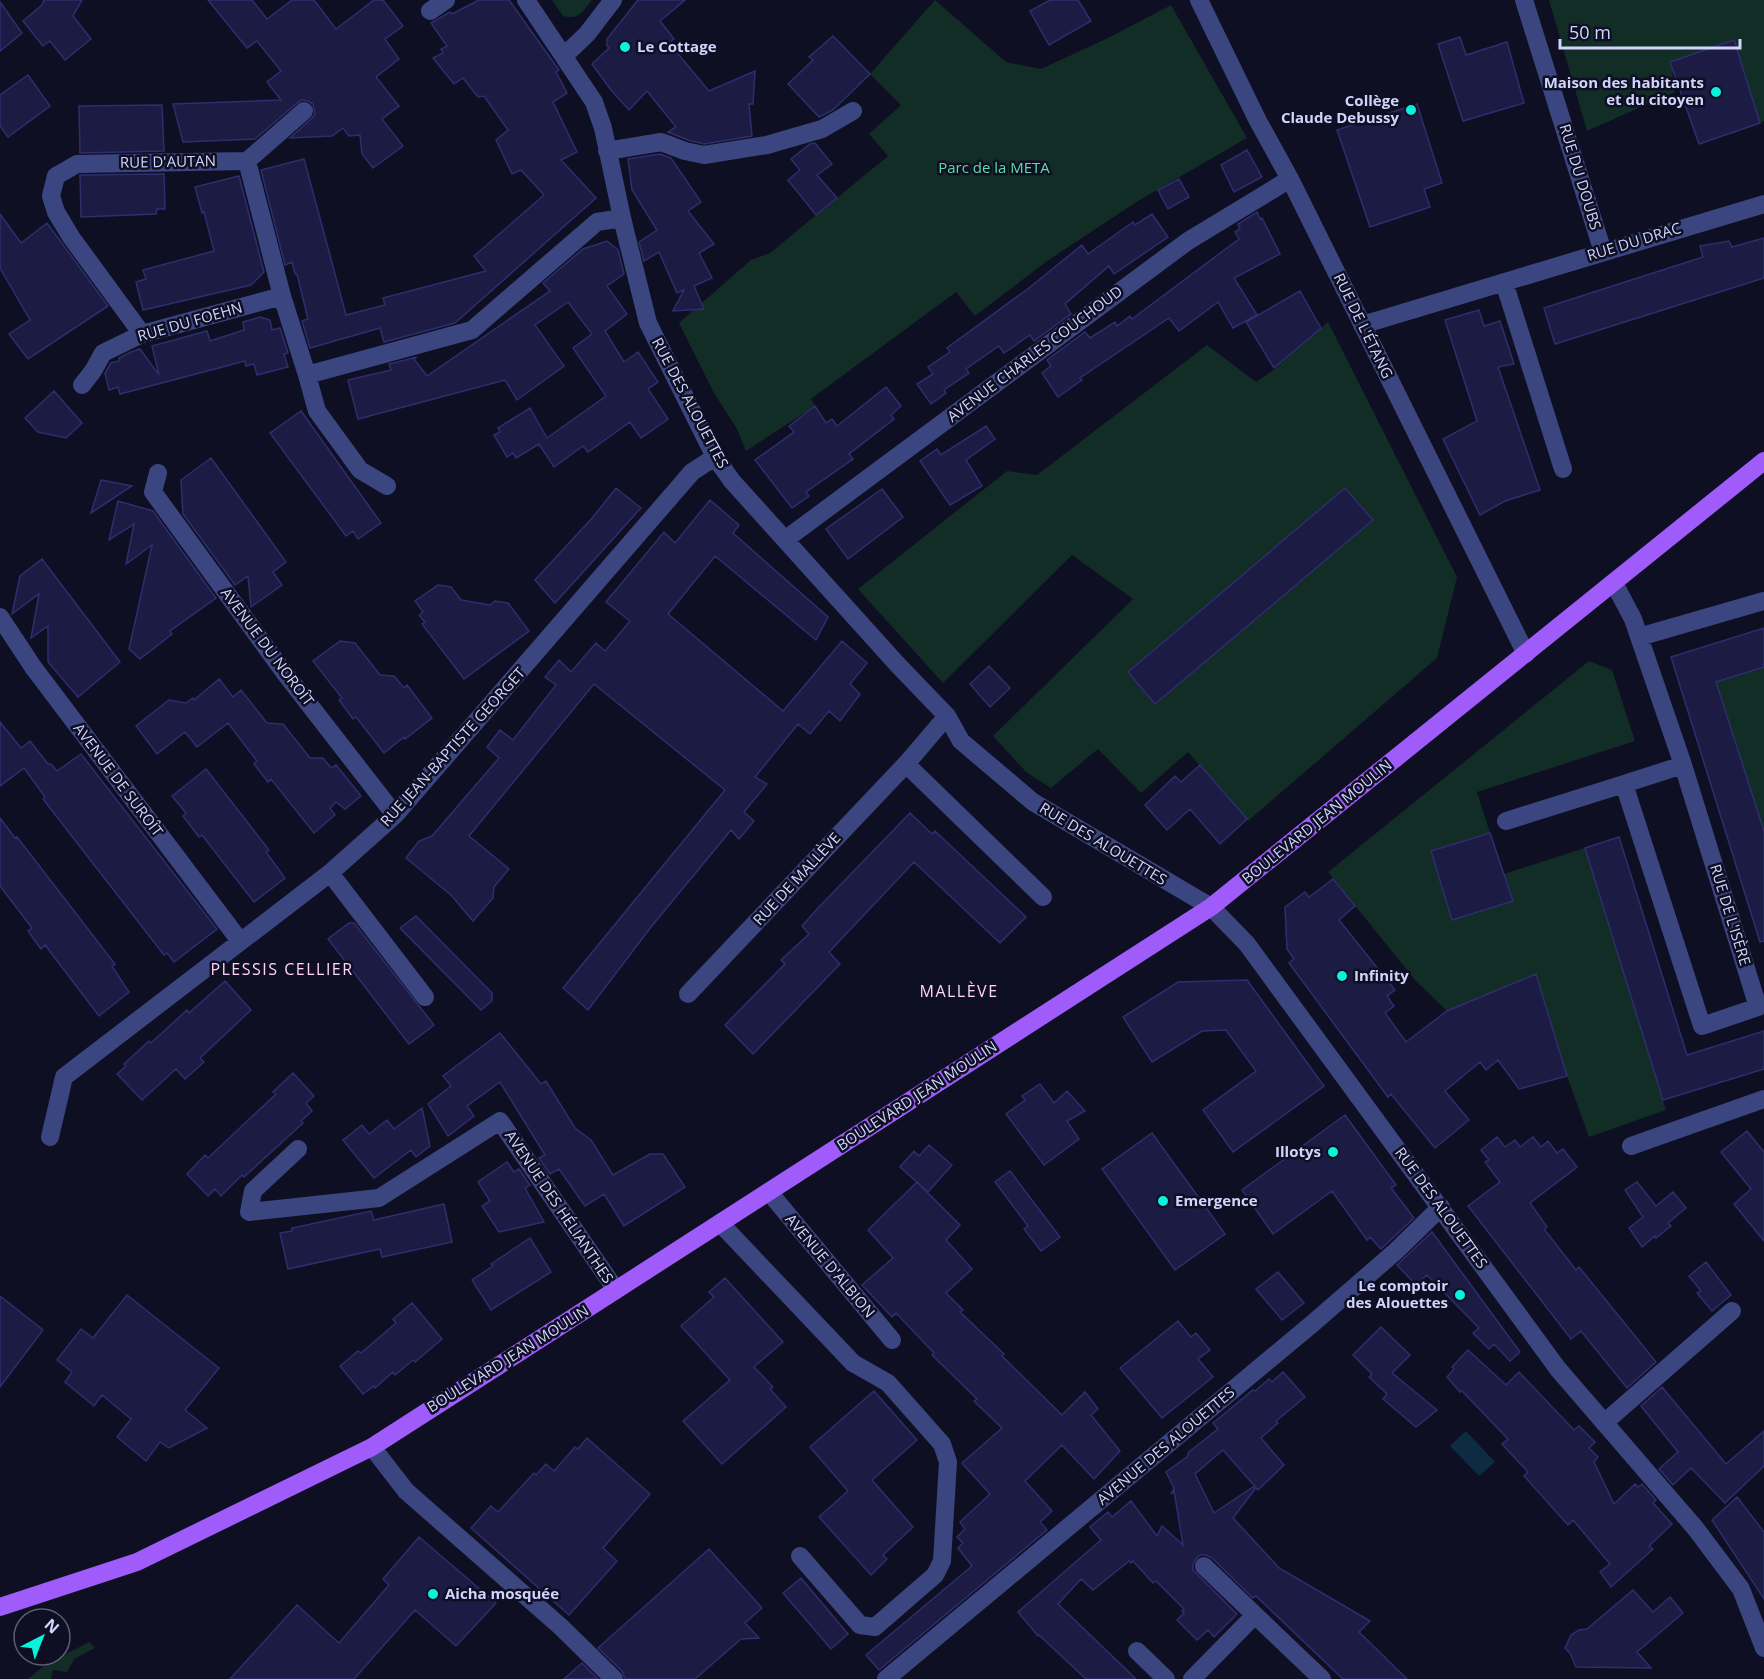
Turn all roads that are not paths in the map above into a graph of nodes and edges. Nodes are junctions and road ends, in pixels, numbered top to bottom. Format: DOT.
graph roads {
  1 [pos="446,0"];
  2 [pos="526,0"];
  3 [pos="613,0"];
  4 [pos="1198,0"];
  5 [pos="1524,0"];
  6 [pos="430,11"];
  7 [pos="565,56"];
  8 [pos="304,111"];
  9 [pos="853,111"];
  10 [pos="607,151"];
  11 [pos="247,161"];
  12 [pos="1290,179"];
  13 [pos="1764,204"];
  14 [pos="622,218"];
  15 [pos="1603,252"];
  16 [pos="1504,282"];
  17 [pos="282,296"];
  18 [pos="1362,325"];
  19 [pos="142,334"];
  20 [pos="307,375"];
  21 [pos="82,385"];
  22 [pos="716,457"];
  23 [pos="1761,463"];
  24 [pos="1563,469"];
  25 [pos="158,473"];
  26 [pos="387,486"];
  27 [pos="786,539"];
  28 [pos="1614,583"];
  29 [pos="1764,601"];
  30 [pos="0,616"];
  31 [pos="1639,637"];
  32 [pos="1526,654"];
  33 [pos="947,716"];
  34 [pos="906,764"];
  35 [pos="1683,765"];
  36 [pos="1624,784"];
  37 [pos="396,815"];
  38 [pos="1506,821"];
  39 [pos="330,873"];
  40 [pos="1043,897"];
  41 [pos="1211,908"];
  42 [pos="240,941"];
  43 [pos="688,994"];
  44 [pos="425,997"];
  45 [pos="1764,1099"];
  46 [pos="50,1137"];
  47 [pos="1631,1146"];
  48 [pos="298,1149"];
  49 [pos="768,1192"];
  50 [pos="1441,1208"];
  51 [pos="720,1223"];
  52 [pos="616,1290"];
  53 [pos="1732,1311"];
  54 [pos="892,1340"];
  55 [pos="1604,1423"];
  56 [pos="372,1447"];
  57 [pos="800,1557"];
  58 [pos="1204,1566"];
  59 [pos="0,1607"];
  60 [pos="1255,1615"];
  61 [pos="1764,1648"];
  62 [pos="1137,1651"];
  63 [pos="614,1679"];
  64 [pos="886,1679"];
  65 [pos="1166,1679"];
  66 [pos="1192,1679"];
  67 [pos="1322,1679"];
  1 -- 6 [label="street"];
  2 -- 7 [label="street, RUE DES ALOUETTES"];
  3 -- 7 [label="street"];
  4 -- 12 [label="street, RUE DE L'ÉTANG"];
  5 -- 15 [label="street, RUE DU DOUBS"];
  7 -- 10 [label="street, RUE DES ALOUETTES"];
  8 -- 11 [label="street"];
  9 -- 10 [label="street"];
  10 -- 14 [label="street, RUE DES ALOUETTES"];
  11 -- 17 [label="street"];
  11 -- 19 [label="street, RUE D'AUTAN"];
  12 -- 18 [label="street, RUE DE L'ÉTANG"];
  12 -- 27 [label="street, AVENUE CHARLES COUCHOUD"];
  13 -- 15 [label="street, RUE DU DRAC"];
  14 -- 20 [label="street"];
  14 -- 22 [label="street, RUE DES ALOUETTES"];
  15 -- 16 [label="street, RUE DU DRAC"];
  16 -- 18 [label="street, RUE DU DRAC"];
  16 -- 24 [label="street"];
  17 -- 19 [label="street, RUE DU FOEHN"];
  17 -- 20 [label="street"];
  18 -- 32 [label="street, RUE DE L'ÉTANG"];
  19 -- 21 [label="street, RUE DU FOEHN"];
  20 -- 26 [label="street"];
  22 -- 27 [label="street, RUE DES ALOUETTES"];
  22 -- 37 [label="street, RUE JEAN-BAPTISTE GEORGET"];
  23 -- 28 [label="main road, BOULEVARD JEAN MOULIN"];
  25 -- 37 [label="street, AVENUE DU NOROÎT"];
  27 -- 33 [label="street, RUE DES ALOUETTES"];
  28 -- 31 [label="street, RUE DE L'ISÈRE"];
  28 -- 32 [label="main road, BOULEVARD JEAN MOULIN"];
  29 -- 31 [label="street"];
  30 -- 42 [label="street, AVENUE DE SUROÎT"];
  31 -- 35 [label="street, RUE DE L'ISÈRE"];
  32 -- 41 [label="main road, BOULEVARD JEAN MOULIN"];
  33 -- 34 [label="street, RUE DE MALLÈVE"];
  33 -- 41 [label="street, RUE DES ALOUETTES"];
  34 -- 40 [label="street"];
  34 -- 43 [label="street, RUE DE MALLÈVE"];
  35 -- 36 [label="street"];
  35 -- 36 [label="street, RUE DE L'ISÈRE"];
  36 -- 38 [label="street"];
  37 -- 39 [label="street, RUE JEAN-BAPTISTE GEORGET"];
  39 -- 42 [label="street, RUE JEAN-BAPTISTE GEORGET"];
  39 -- 44 [label="street"];
  41 -- 49 [label="main road, BOULEVARD JEAN MOULIN"];
  41 -- 50 [label="street, RUE DES ALOUETTES"];
  42 -- 46 [label="street, RUE JEAN-BAPTISTE GEORGET"];
  45 -- 47 [label="street"];
  48 -- 52 [label="street, AVENUE DES HÉLIANTHES"];
  49 -- 51 [label="main road, BOULEVARD JEAN MOULIN"];
  49 -- 54 [label="street, AVENUE D'ALBION"];
  50 -- 55 [label="street, RUE DES ALOUETTES"];
  50 -- 64 [label="street, AVENUE DES ALOUETTES"];
  51 -- 52 [label="main road, BOULEVARD JEAN MOULIN"];
  51 -- 57 [label="street"];
  52 -- 56 [label="main road, BOULEVARD JEAN MOULIN"];
  53 -- 55 [label="street"];
  55 -- 61 [label="street, RUE DES ALOUETTES"];
  56 -- 59 [label="main road, BOULEVARD JEAN MOULIN"];
  56 -- 63 [label="street"];
  58 -- 60 [label="street"];
  60 -- 66 [label="street"];
  60 -- 67 [label="street"];
  62 -- 65 [label="street"];
}
